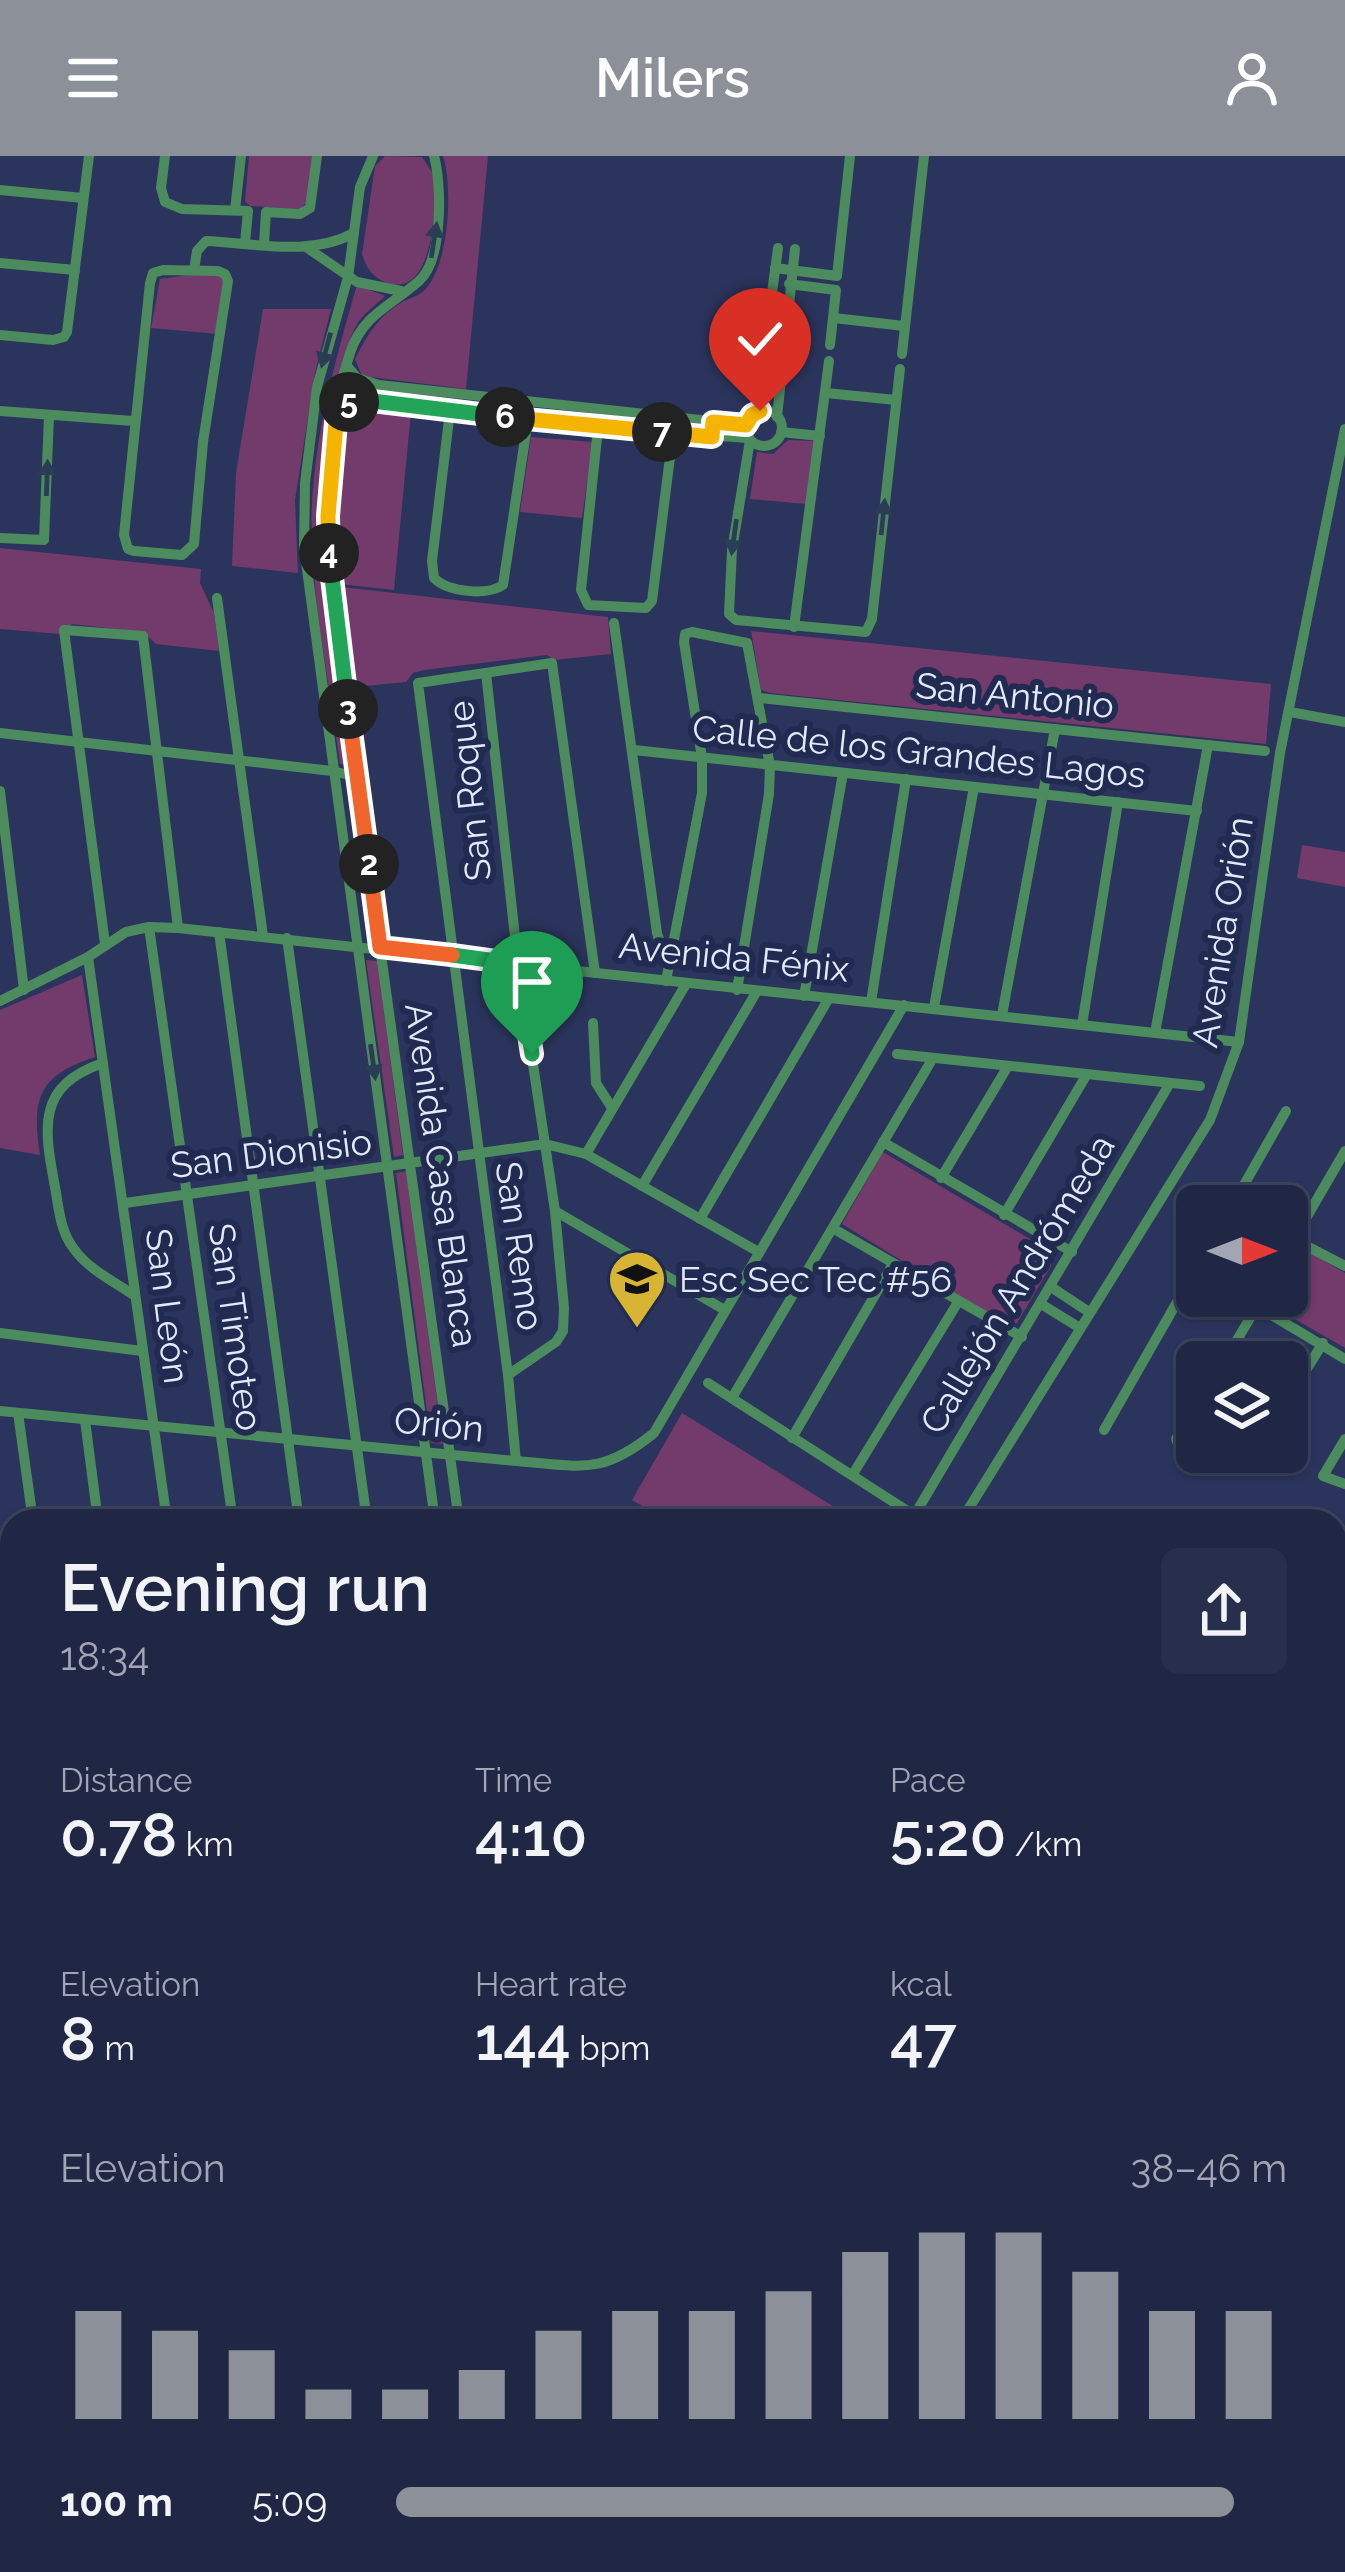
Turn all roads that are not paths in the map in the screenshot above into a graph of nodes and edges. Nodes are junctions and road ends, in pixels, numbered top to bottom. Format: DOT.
graph roads {
  1 [pos="89,156"];
  2 [pos="165,156"];
  3 [pos="241,156"];
  4 [pos="317,156"];
  5 [pos="373,156"];
  6 [pos="434,156"];
  7 [pos="850,156"];
  8 [pos="924,156"];
  9 [pos="0,190"];
  10 [pos="83,198"];
  11 [pos="241,211"];
  12 [pos="354,233"];
  13 [pos="245,243"];
  14 [pos="264,244"];
  15 [pos="306,247"];
  16 [pos="778,248"];
  17 [pos="795,249"];
  18 [pos="0,263"];
  19 [pos="776,268"];
  20 [pos="75,270"];
  21 [pos="201,270"];
  22 [pos="793,270"];
  23 [pos="348,277"];
  24 [pos="773,283"];
  25 [pos="791,284"];
  26 [pos="401,291"];
  27 [pos="834,318"];
  28 [pos="904,326"];
  29 [pos="0,335"];
  30 [pos="830,345"];
  31 [pos="902,354"];
  32 [pos="829,361"];
  33 [pos="347,366"];
  34 [pos="900,369"];
  35 [pos="379,385"];
  36 [pos="417,389"];
  37 [pos="826,393"];
  38 [pos="896,400"];
  39 [pos="377,403"];
  40 [pos="560,404"];
  41 [pos="416,407"];
  42 [pos="600,409"];
  43 [pos="0,411"];
  44 [pos="337,411"];
  45 [pos="756,412"];
  46 [pos="49,416"];
  47 [pos="449,417"];
  48 [pos="777,417"];
  49 [pos="133,421"];
  50 [pos="559,422"];
  51 [pos="713,422"];
  52 [pos="527,425"];
  53 [pos="1345,429"];
  54 [pos="598,432"];
  55 [pos="781,432"];
  56 [pos="748,434"];
  57 [pos="820,436"];
  58 [pos="712,437"];
  59 [pos="673,440"];
  60 [pos="0,538"];
  61 [pos="217,598"];
  62 [pos="614,623"];
  63 [pos="794,627"];
  64 [pos="486,673"];
  65 [pos="759,698"];
  66 [pos="1290,712"];
  67 [pos="1345,722"];
  68 [pos="1055,730"];
  69 [pos="0,733"];
  70 [pos="76,742"];
  71 [pos="1208,746"];
  72 [pos="634,750"];
  73 [pos="157,751"];
  74 [pos="1265,751"];
  75 [pos="701,758"];
  76 [pos="240,760"];
  77 [pos="770,766"];
  78 [pos="332,771"];
  79 [pos="843,773"];
  80 [pos="358,777"];
  81 [pos="906,779"];
  82 [pos="974,787"];
  83 [pos="0,791"];
  84 [pos="1043,795"];
  85 [pos="1118,802"];
  86 [pos="1198,811"];
  87 [pos="149,927"];
  88 [pos="178,928"];
  89 [pos="219,932"];
  90 [pos="263,936"];
  91 [pos="287,938"];
  92 [pos="105,944"];
  93 [pos="358,946"];
  94 [pos="380,947"];
  95 [pos="671,952"];
  96 [pos="453,956"];
  97 [pos="88,957"];
  98 [pos="518,964"];
  99 [pos="595,973"];
  100 [pos="666,981"];
  101 [pos="686,984"];
  102 [pos="24,990"];
  103 [pos="736,990"];
  104 [pos="757,992"];
  105 [pos="804,996"];
  106 [pos="829,998"];
  107 [pos="0,1001"];
  108 [pos="871,1002"];
  109 [pos="904,1004"];
  110 [pos="934,1007"];
  111 [pos="1002,1015"];
  112 [pos="593,1023"];
  113 [pos="1082,1024"];
  114 [pos="1155,1034"];
  115 [pos="1239,1042"];
  116 [pos="897,1054"];
  117 [pos="933,1058"];
  118 [pos="103,1063"];
  119 [pos="1008,1066"];
  120 [pos="1088,1074"];
  121 [pos="1171,1083"];
  122 [pos="1200,1086"];
  123 [pos="611,1108"];
  124 [pos="1286,1112"];
  125 [pos="883,1142"];
  126 [pos="545,1144"];
  127 [pos="476,1151"];
  128 [pos="1345,1151"];
  129 [pos="586,1154"];
  130 [pos="411,1165"];
  131 [pos="387,1168"];
  132 [pos="320,1175"];
  133 [pos="941,1178"];
  134 [pos="254,1184"];
  135 [pos="1244,1185"];
  136 [pos="642,1186"];
  137 [pos="187,1194"];
  138 [pos="124,1203"];
  139 [pos="555,1211"];
  140 [pos="1004,1215"];
  141 [pos="1308,1217"];
  142 [pos="700,1219"];
  143 [pos="833,1228"];
  144 [pos="1308,1247"];
  145 [pos="757,1251"];
  146 [pos="1072,1252"];
  147 [pos="893,1264"];
  148 [pos="1345,1266"];
  149 [pos="1051,1287"];
  150 [pos="135,1295"];
  151 [pos="958,1302"];
  152 [pos="1041,1304"];
  153 [pos="1176,1304"];
  154 [pos="724,1309"];
  155 [pos="1090,1312"];
  156 [pos="1284,1317"];
  157 [pos="1080,1328"];
  158 [pos="0,1333"];
  159 [pos="1022,1337"];
  160 [pos="1323,1343"];
  161 [pos="142,1351"];
  162 [pos="1345,1358"];
  163 [pos="1308,1367"];
  164 [pos="508,1375"];
  165 [pos="709,1383"];
  166 [pos="732,1398"];
  167 [pos="0,1411"];
  168 [pos="18,1414"];
  169 [pos="85,1420"];
  170 [pos="154,1427"];
  171 [pos="1104,1430"];
  172 [pos="221,1432"];
  173 [pos="288,1438"];
  174 [pos="792,1438"];
  175 [pos="1345,1439"];
  176 [pos="358,1445"];
  177 [pos="426,1454"];
  178 [pos="450,1456"];
  179 [pos="516,1461"];
  180 [pos="853,1474"];
  181 [pos="1342,1483"];
  182 [pos="31,1509"];
  183 [pos="96,1509"];
  184 [pos="165,1509"];
  185 [pos="231,1509"];
  186 [pos="297,1509"];
  187 [pos="366,1509"];
  188 [pos="433,1509"];
  189 [pos="457,1509"];
  190 [pos="906,1509"];
  191 [pos="924,1509"];
  192 [pos="969,1509"];
  1 -- 10 [label="street"];
  2 -- 11 [label="street"];
  3 -- 11 [label="street"];
  4 -- 14 [label="street"];
  5 -- 12 [label="street, Avenida Casa Blanca"];
  26 -- 6 [label="street, Avenida Casa Blanca, one-way"];
  7 -- 22 [label="street"];
  8 -- 28 [label="street"];
  9 -- 10 [label="street"];
  10 -- 20 [label="street"];
  11 -- 13 [label="street"];
  12 -- 15 [label="street"];
  12 -- 23 [label="street, Avenida Casa Blanca"];
  13 -- 14 [label="street"];
  13 -- 21 [label="street"];
  14 -- 15 [label="street"];
  15 -- 23 [label="street"];
  16 -- 19 [label="street"];
  17 -- 22 [label="street"];
  18 -- 20 [label="street"];
  19 -- 22 [label="street"];
  19 -- 24 [label="street"];
  20 -- 29 [label="street"];
  21 -- 49 [label="street"];
  21 -- 49 [label="street"];
  22 -- 25 [label="street"];
  23 -- 26 [label="street"];
  23 -- 78 [label="street, Avenida Casa Blanca, one-way"];
  24 -- 25 [label="street"];
  24 -- 45 [label="street"];
  25 -- 27 [label="street"];
  25 -- 48 [label="street"];
  26 -- 33 [label="street, Avenida Casa Blanca"];
  27 -- 28 [label="street"];
  27 -- 30 [label="street"];
  28 -- 31 [label="street"];
  32 -- 37 [label="street"];
  33 -- 35 [label="street"];
  33 -- 44 [label="street, Avenida Casa Blanca"];
  34 -- 38 [label="street"];
  35 -- 36 [label="street"];
  35 -- 39 [label="street"];
  36 -- 40 [label="street"];
  36 -- 41 [label="street"];
  37 -- 38 [label="street"];
  37 -- 57 [label="street"];
  63 -- 38 [label="street, one-way"];
  39 -- 41 [label="street"];
  39 -- 44 [label="street"];
  40 -- 42 [label="street"];
  40 -- 50 [label="street"];
  41 -- 47 [label="street"];
  42 -- 51 [label="street"];
  42 -- 54 [label="street"];
  43 -- 46 [label="street"];
  44 -- 80 [label="street, Avenida Casa Blanca"];
  45 -- 48 [label="street"];
  45 -- 56 [label="street"];
  46 -- 49 [label="street"];
  60 -- 46 [label="street, one-way"];
  47 -- 52 [label="street"];
  47 -- 52 [label="street"];
  48 -- 55 [label="street"];
  50 -- 52 [label="street"];
  50 -- 54 [label="street"];
  51 -- 56 [label="street"];
  51 -- 58 [label="street"];
  53 -- 66 [label="street, Avenida Orión"];
  54 -- 59 [label="street"];
  54 -- 59 [label="street"];
  55 -- 56 [label="street"];
  55 -- 57 [label="street"];
  56 -- 58 [label="street"];
  56 -- 63 [label="street, one-way"];
  57 -- 63 [label="street"];
  58 -- 59 [label="street"];
  61 -- 76 [label="street"];
  62 -- 72 [label="street"];
  64 -- 96 [label="street, San Remo"];
  64 -- 98 [label="street, San Roque"];
  64 -- 99 [label="street"];
  65 -- 68 [label="street, San Antonio"];
  65 -- 75 [label="street"];
  65 -- 77 [label="street"];
  66 -- 67 [label="street"];
  66 -- 115 [label="street, Avenida Orión"];
  68 -- 71 [label="street, San Antonio"];
  68 -- 84 [label="street"];
  69 -- 70 [label="street"];
  70 -- 73 [label="street"];
  70 -- 73 [label="street"];
  70 -- 92 [label="street"];
  71 -- 74 [label="street, San Antonio"];
  71 -- 86 [label="street"];
  72 -- 75 [label="street, Calle de los Grandes Lagos"];
  72 -- 95 [label="street"];
  73 -- 76 [label="street"];
  73 -- 88 [label="street"];
  75 -- 77 [label="street, Calle de los Grandes Lagos"];
  75 -- 95 [label="street"];
  76 -- 78 [label="street"];
  76 -- 90 [label="street"];
  77 -- 79 [label="street, Calle de los Grandes Lagos"];
  77 -- 103 [label="street"];
  78 -- 80 [label="street"];
  78 -- 93 [label="street, Avenida Casa Blanca"];
  79 -- 81 [label="street, Calle de los Grandes Lagos"];
  79 -- 105 [label="street"];
  80 -- 94 [label="street, Avenida Casa Blanca"];
  81 -- 82 [label="street, Calle de los Grandes Lagos"];
  81 -- 108 [label="street"];
  82 -- 84 [label="street, Calle de los Grandes Lagos"];
  82 -- 110 [label="street"];
  83 -- 102 [label="street"];
  84 -- 85 [label="street, Calle de los Grandes Lagos"];
  84 -- 111 [label="street"];
  85 -- 86 [label="street, Calle de los Grandes Lagos"];
  85 -- 113 [label="street"];
  86 -- 114 [label="street"];
  87 -- 88 [label="street, Avenida Fénix"];
  87 -- 92 [label="street, Avenida Fénix"];
  87 -- 137 [label="street, San Timoteo"];
  88 -- 89 [label="street, Avenida Fénix"];
  89 -- 90 [label="street, Avenida Fénix"];
  89 -- 134 [label="street"];
  90 -- 91 [label="street, Avenida Fénix"];
  91 -- 93 [label="street, Avenida Fénix"];
  91 -- 132 [label="street"];
  92 -- 97 [label="street, Avenida Fénix"];
  93 -- 94 [label="street, Avenida Fénix"];
  93 -- 131 [label="street, Avenida Casa Blanca, one-way"];
  94 -- 96 [label="street, Avenida Fénix"];
  94 -- 130 [label="street, Avenida Casa Blanca"];
  95 -- 100 [label="street"];
  96 -- 98 [label="street, Avenida Fénix"];
  96 -- 127 [label="street, San Remo"];
  97 -- 102 [label="street, Avenida Fénix"];
  97 -- 118 [label="street, San León"];
  98 -- 99 [label="street, Avenida Fénix"];
  98 -- 126 [label="street, San Roque"];
  99 -- 100 [label="street, Avenida Fénix"];
  100 -- 101 [label="street, Avenida Fénix"];
  101 -- 103 [label="street, Avenida Fénix"];
  101 -- 123 [label="street"];
  102 -- 107 [label="street, Avenida Fénix"];
  103 -- 104 [label="street, Avenida Fénix"];
  104 -- 105 [label="street, Avenida Fénix"];
  104 -- 136 [label="street"];
  105 -- 106 [label="street, Avenida Fénix"];
  106 -- 108 [label="street, Avenida Fénix"];
  106 -- 142 [label="street"];
  108 -- 109 [label="street, Avenida Fénix"];
  109 -- 110 [label="street, Avenida Fénix"];
  109 -- 145 [label="street, Orión"];
  110 -- 111 [label="street, Avenida Fénix"];
  111 -- 113 [label="street, Avenida Fénix"];
  112 -- 123 [label="street"];
  113 -- 114 [label="street, Avenida Fénix"];
  114 -- 115 [label="street, Avenida Fénix"];
  115 -- 155 [label="street, Avenida Orión"];
  116 -- 117 [label="street"];
  117 -- 119 [label="street"];
  117 -- 125 [label="street"];
  118 -- 138 [label="street, San León"];
  118 -- 150 [label="street"];
  119 -- 120 [label="street"];
  119 -- 133 [label="street"];
  120 -- 121 [label="street"];
  120 -- 140 [label="street"];
  121 -- 122 [label="street"];
  121 -- 146 [label="street, Callejón Andrómeda"];
  123 -- 129 [label="street"];
  124 -- 135 [label="street"];
  125 -- 133 [label="street"];
  125 -- 143 [label="street"];
  126 -- 127 [label="street, San Dionisio"];
  126 -- 129 [label="street, San Dionisio"];
  126 -- 139 [label="street, San Roque"];
  127 -- 130 [label="street, San Dionisio"];
  127 -- 164 [label="street, San Remo"];
  128 -- 141 [label="street"];
  129 -- 136 [label="street, San Dionisio"];
  130 -- 131 [label="street, San Dionisio"];
  130 -- 178 [label="street, Avenida Casa Blanca"];
  131 -- 132 [label="street, San Dionisio"];
  131 -- 177 [label="street, Avenida Casa Blanca"];
  132 -- 134 [label="street, San Dionisio"];
  132 -- 176 [label="street"];
  133 -- 140 [label="street"];
  134 -- 137 [label="street, San Dionisio"];
  134 -- 173 [label="street"];
  136 -- 142 [label="street, San Dionisio"];
  137 -- 138 [label="street, San Dionisio"];
  137 -- 172 [label="street, San Timoteo"];
  138 -- 150 [label="street, San León"];
  139 -- 154 [label="street"];
  139 -- 164 [label="street, San Roque"];
  140 -- 146 [label="street"];
  142 -- 145 [label="street, San Dionisio"];
  143 -- 147 [label="street"];
  143 -- 166 [label="street"];
  144 -- 148 [label="street"];
  145 -- 154 [label="street, Orión"];
  146 -- 149 [label="street, Callejón Andrómeda"];
  147 -- 151 [label="street"];
  147 -- 174 [label="street"];
  149 -- 152 [label="street, Callejón Andrómeda"];
  149 -- 155 [label="street"];
  150 -- 161 [label="street, San León"];
  151 -- 159 [label="street"];
  151 -- 180 [label="street"];
  152 -- 157 [label="street"];
  152 -- 159 [label="street, Callejón Andrómeda"];
  153 -- 171 [label="street"];
  154 -- 179 [label="street, Orión"];
  155 -- 157 [label="street, Avenida Orión"];
  156 -- 160 [label="street"];
  157 -- 192 [label="street, Avenida Orión"];
  158 -- 161 [label="street"];
  159 -- 191 [label="street, Callejón Andrómeda"];
  160 -- 162 [label="street"];
  160 -- 163 [label="street"];
  161 -- 170 [label="street, San León"];
  164 -- 179 [label="street, San Remo"];
  165 -- 166 [label="street"];
  166 -- 174 [label="street"];
  167 -- 168 [label="street, Orión"];
  168 -- 169 [label="street, Orión"];
  168 -- 182 [label="street"];
  169 -- 170 [label="street, Orión"];
  169 -- 183 [label="street"];
  170 -- 172 [label="street, Orión"];
  170 -- 184 [label="street, San León"];
  172 -- 173 [label="street, Orión"];
  172 -- 185 [label="street, San Timoteo"];
  173 -- 176 [label="street, Orión"];
  173 -- 186 [label="street"];
  174 -- 180 [label="street"];
  175 -- 181 [label="street"];
  176 -- 177 [label="street, Orión"];
  176 -- 187 [label="street"];
  177 -- 178 [label="street, Orión"];
  177 -- 188 [label="street, Avenida Casa Blanca"];
  178 -- 179 [label="street, Orión"];
  178 -- 189 [label="street, Avenida Casa Blanca"];
  180 -- 190 [label="street"];
}
